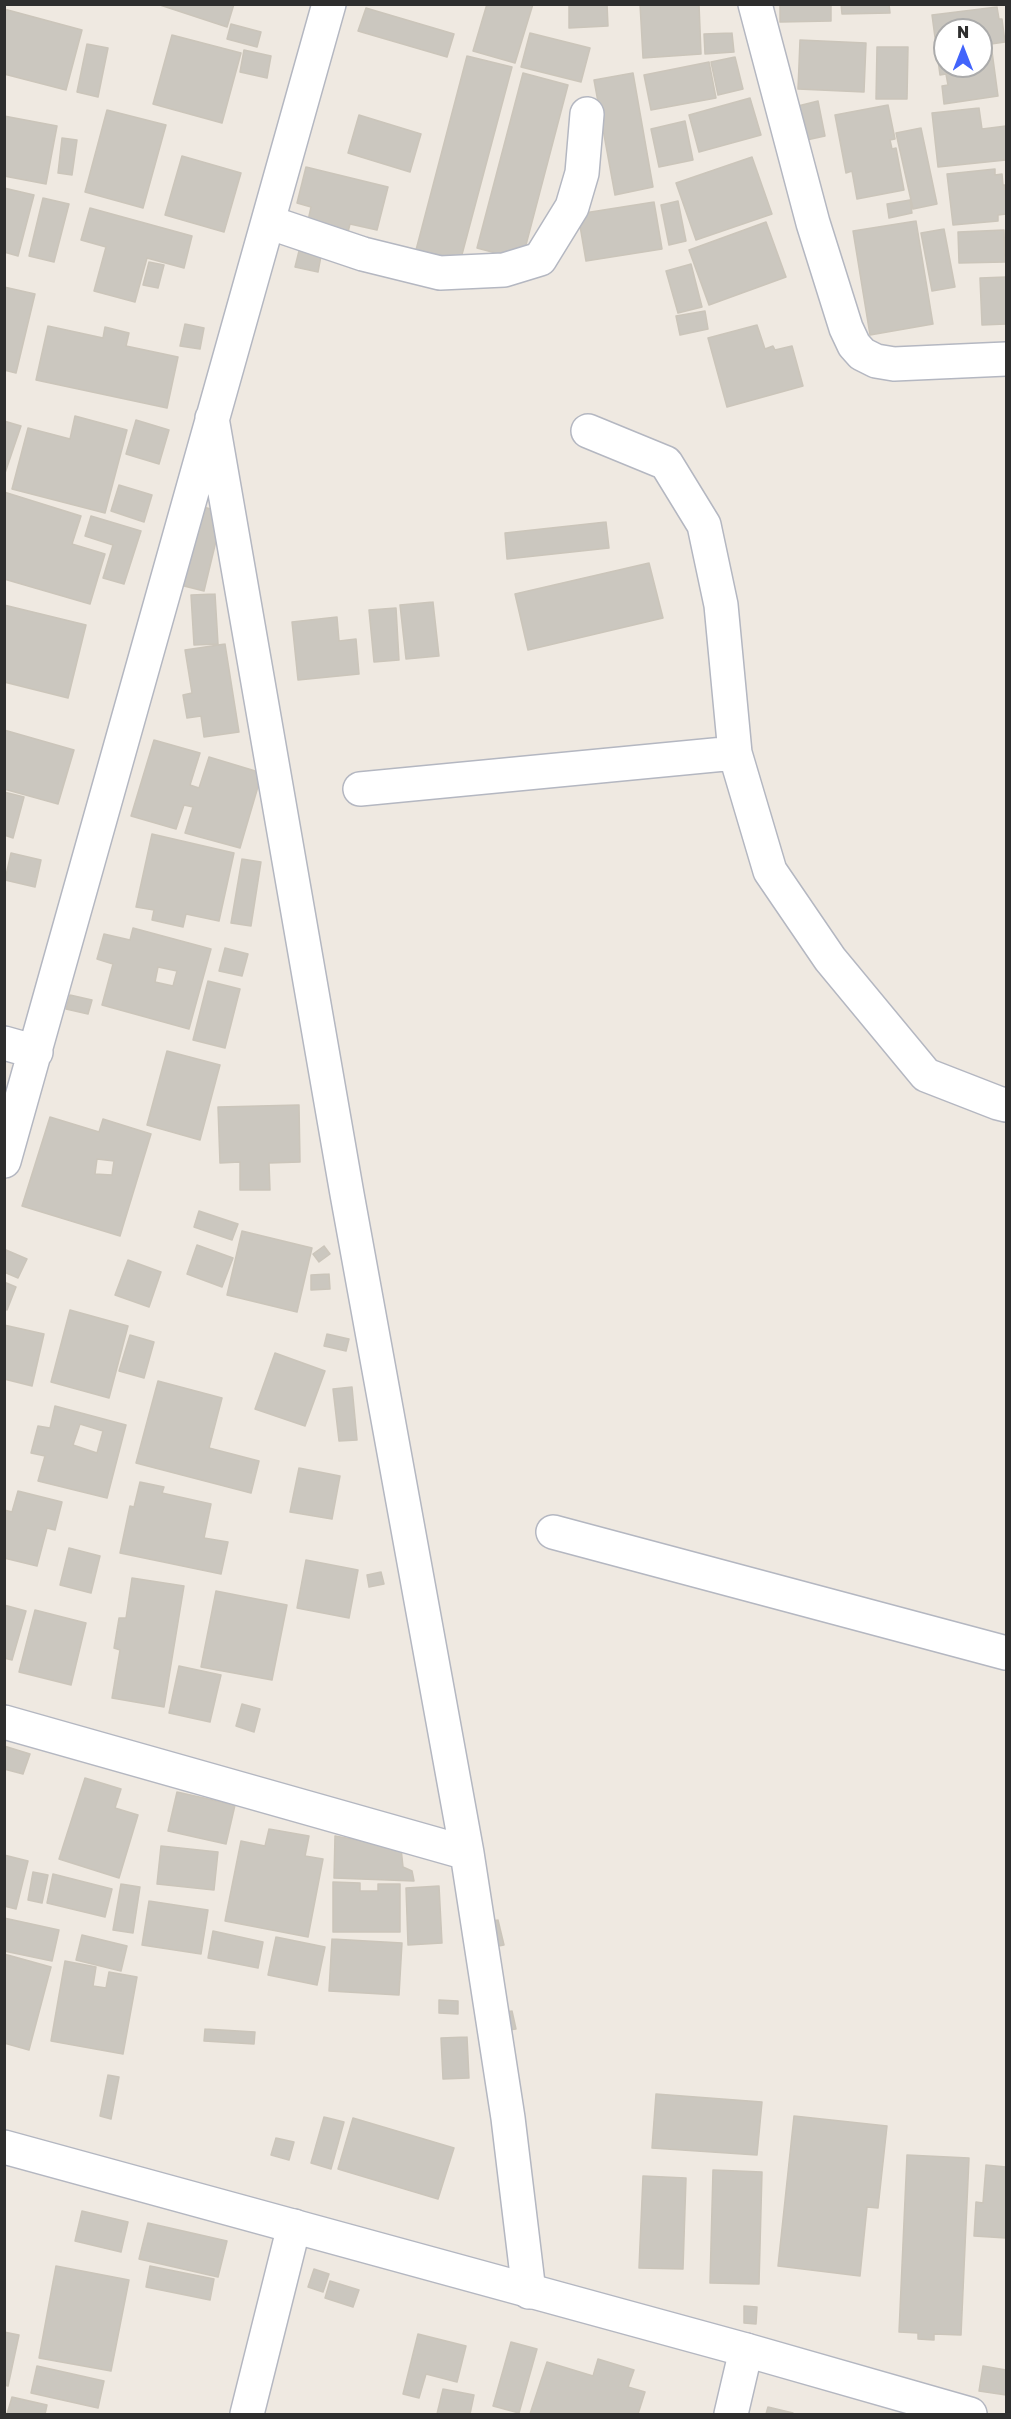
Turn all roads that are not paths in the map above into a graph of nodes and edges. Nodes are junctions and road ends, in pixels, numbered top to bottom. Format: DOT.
graph roads {
  1 [pos="329,4"];
  2 [pos="755,4"];
  3 [pos="587,114"];
  4 [pos="268,222"];
  5 [pos="1006,359"];
  6 [pos="212,418"];
  7 [pos="588,431"];
  8 [pos="735,753"];
  9 [pos="360,789"];
  10 [pos="4,1043"];
  11 [pos="36,1052"];
  12 [pos="1006,1105"];
  13 [pos="4,1161"];
  14 [pos="553,1532"];
  15 [pos="1006,1653"];
  16 [pos="4,1722"];
  17 [pos="468,1853"];
  18 [pos="4,2147"];
  19 [pos="294,2226"];
  20 [pos="529,2292"];
  21 [pos="746,2350"];
  22 [pos="247,2415"];
  23 [pos="731,2415"];
  24 [pos="969,2415"];
  1 -- 4 [label="street"];
  2 -- 5 [label="street"];
  3 -- 4 [label="street"];
  4 -- 6 [label="street"];
  6 -- 11 [label="street"];
  6 -- 17 [label="street"];
  7 -- 8 [label="street"];
  8 -- 9 [label="street"];
  8 -- 12 [label="street"];
  10 -- 11 [label="street"];
  11 -- 13 [label="street"];
  14 -- 15 [label="street"];
  16 -- 17 [label="street"];
  17 -- 20 [label="street"];
  18 -- 19 [label="street"];
  19 -- 20 [label="street"];
  19 -- 22 [label="street"];
  20 -- 21 [label="street"];
  21 -- 23 [label="street"];
  21 -- 24 [label="street"];
}
